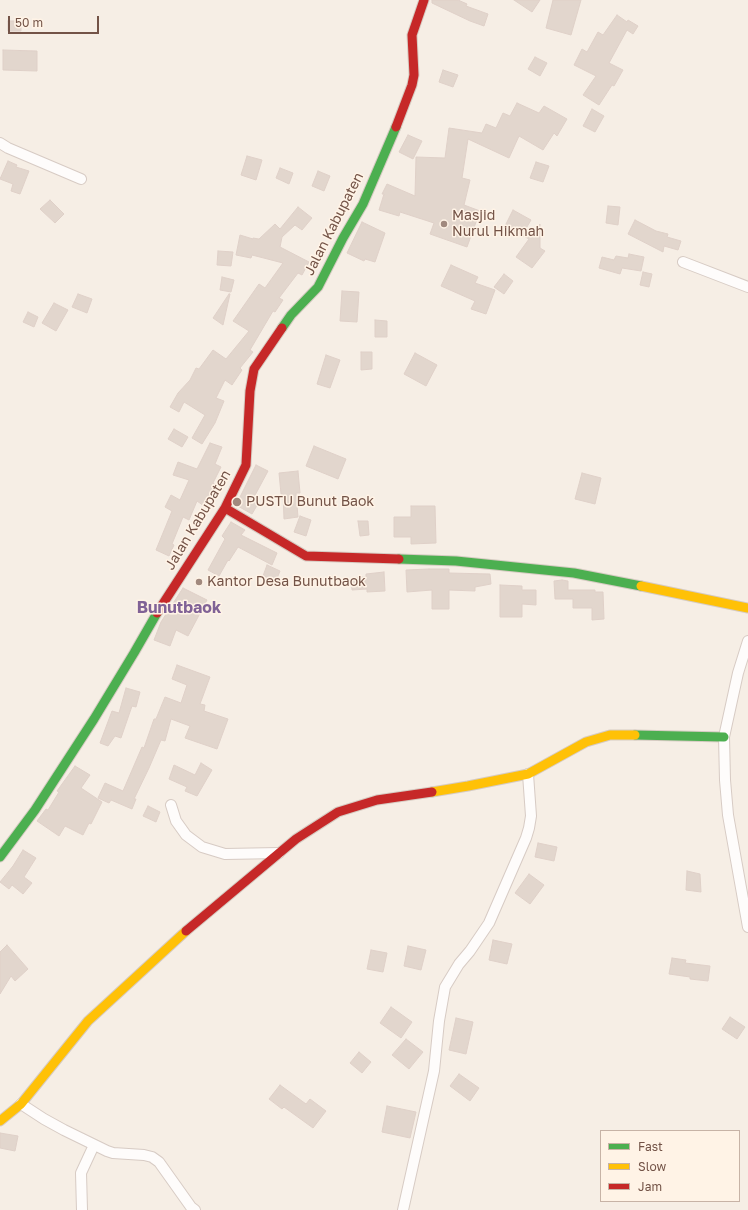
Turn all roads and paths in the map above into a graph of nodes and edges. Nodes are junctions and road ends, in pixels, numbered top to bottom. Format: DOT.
graph roads {
  1 [pos="424,0"];
  2 [pos="0,143"];
  3 [pos="81,179"];
  4 [pos="683,262"];
  5 [pos="748,287"];
  6 [pos="224,508"];
  7 [pos="748,608"];
  8 [pos="748,640"];
  9 [pos="724,737"];
  10 [pos="528,774"];
  11 [pos="171,805"];
  12 [pos="279,853"];
  13 [pos="0,857"];
  14 [pos="748,927"];
  15 [pos="21,1104"];
  16 [pos="0,1121"];
  17 [pos="94,1145"];
  18 [pos="82,1210"];
  19 [pos="195,1210"];
  20 [pos="403,1210"];
  1 -- 6 [label="street, Jalan Kabupaten"];
  2 -- 3 [label="street"];
  4 -- 5 [label="street"];
  6 -- 7 [label="street"];
  6 -- 13 [label="street, Jalan Kabupaten"];
  8 -- 9 [label="street"];
  9 -- 10 [label="street"];
  9 -- 14 [label="street"];
  10 -- 12 [label="street"];
  10 -- 20 [label="street"];
  11 -- 12 [label="street"];
  12 -- 15 [label="street"];
  15 -- 16 [label="street"];
  15 -- 17 [label="street"];
  17 -- 18 [label="street"];
  17 -- 19 [label="street"];
}
